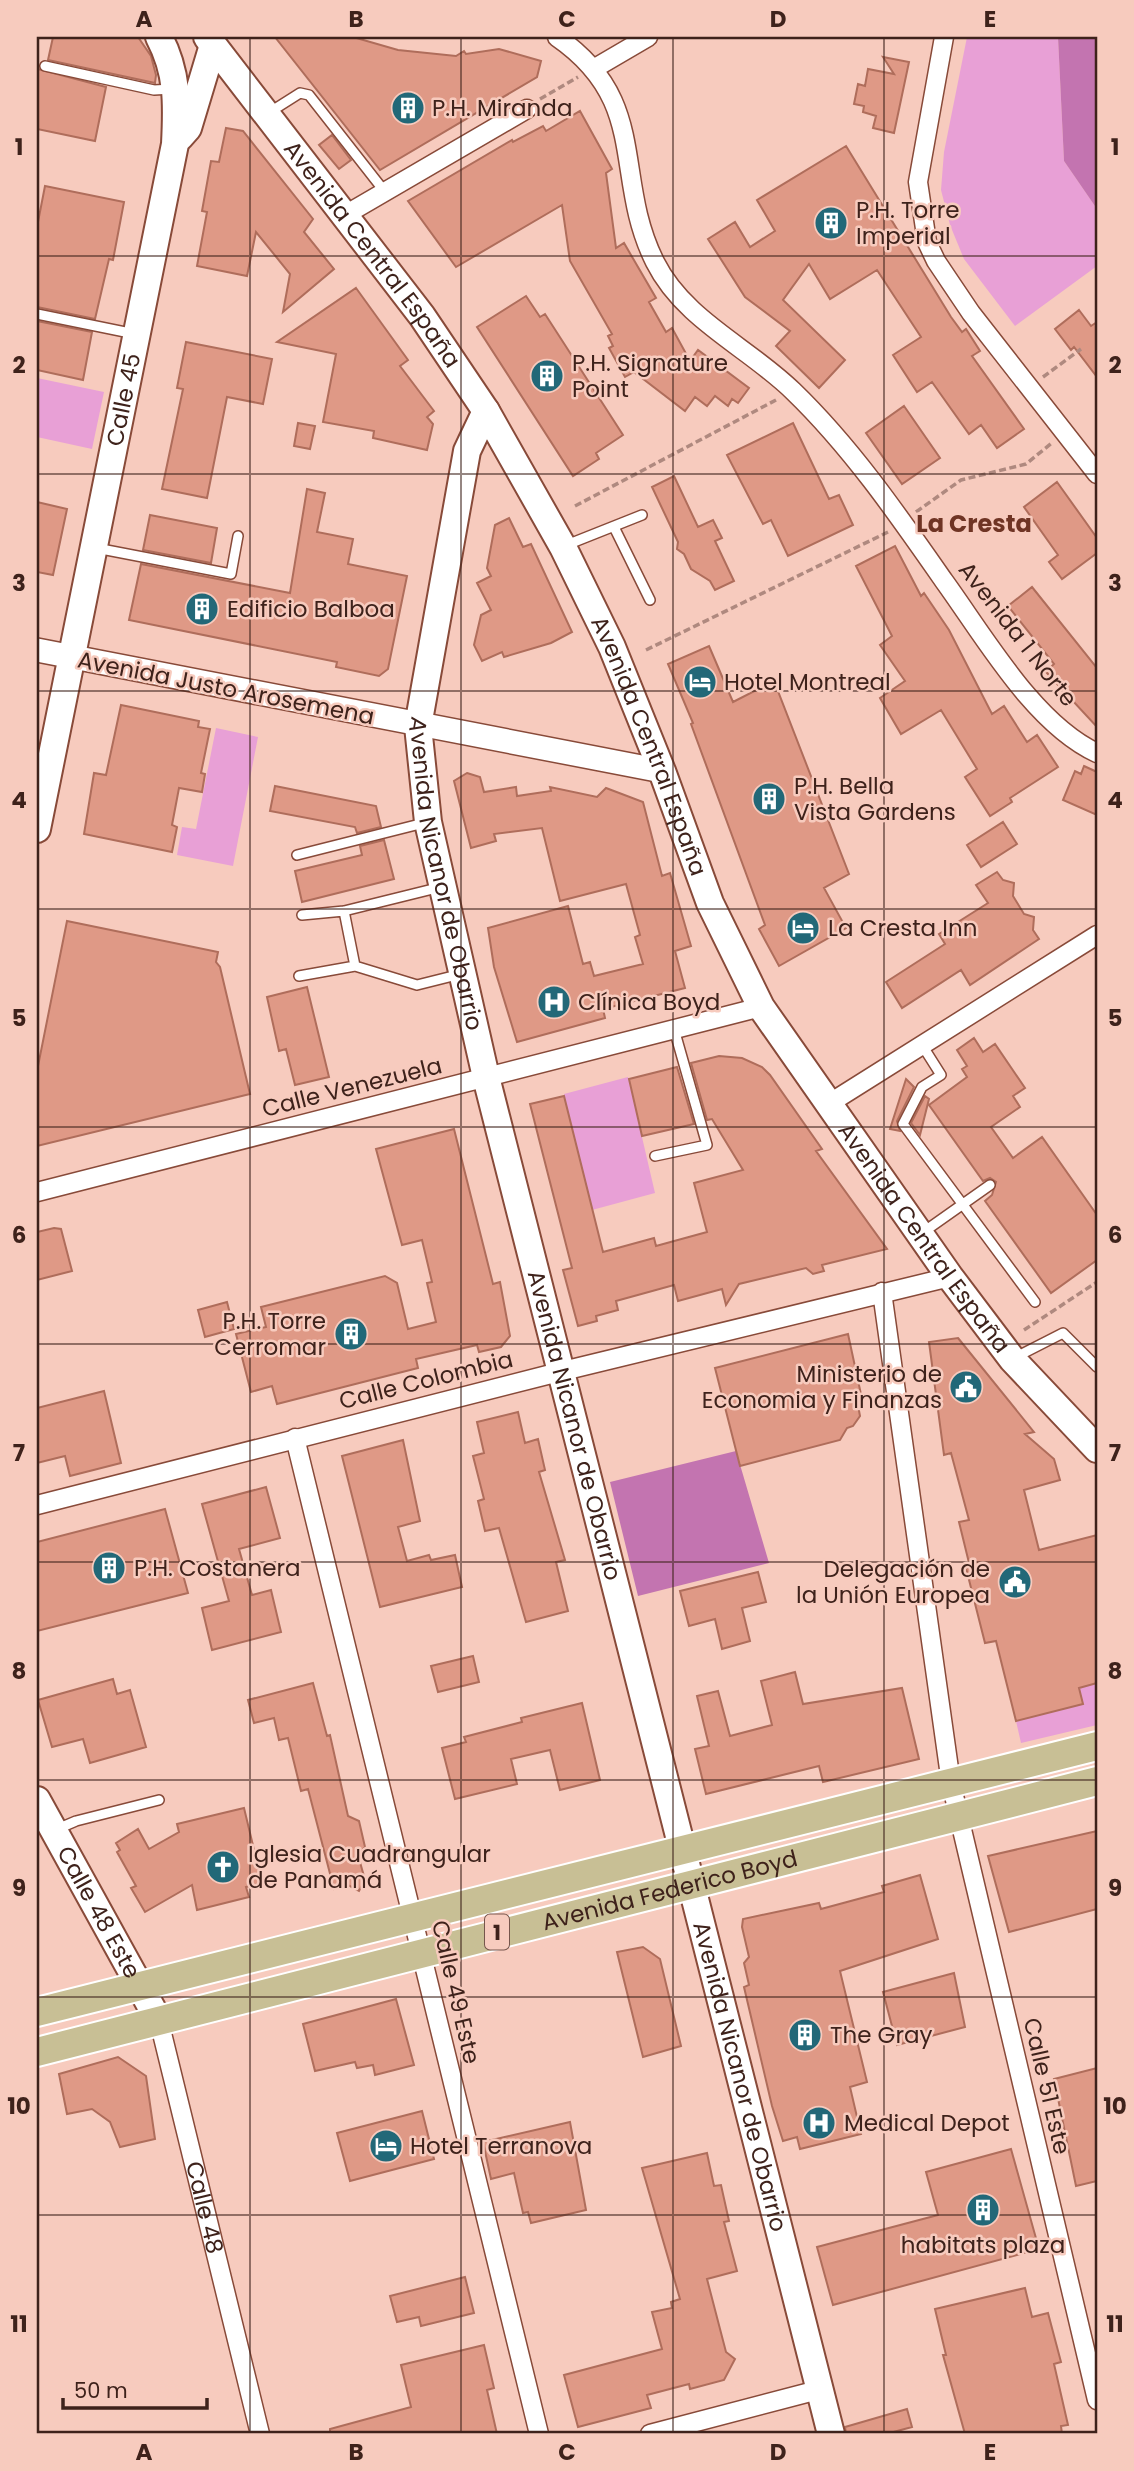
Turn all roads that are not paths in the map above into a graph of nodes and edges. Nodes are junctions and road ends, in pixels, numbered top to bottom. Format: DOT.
graph roads {
  1 [pos="159,37"];
  2 [pos="557,37"];
  3 [pos="648,37"];
  4 [pos="944,37"];
  5 [pos="210,41"];
  6 [pos="45,66"];
  7 [pos="589,71"];
  8 [pos="177,88"];
  9 [pos="530,106"];
  10 [pos="266,115"];
  11 [pos="175,144"];
  12 [pos="386,192"];
  13 [pos="345,215"];
  14 [pos="37,314"];
  15 [pos="137,335"];
  16 [pos="486,411"];
  17 [pos="1097,474"];
  18 [pos="642,515"];
  19 [pos="614,527"];
  20 [pos="238,536"];
  21 [pos="563,547"];
  22 [pos="94,548"];
  23 [pos="650,600"];
  24 [pos="37,650"];
  25 [pos="72,657"];
  26 [pos="418,726"];
  27 [pos="1097,753"];
  28 [pos="663,771"];
  29 [pos="428,822"];
  30 [pos="37,829"];
  31 [pos="297,855"];
  32 [pos="443,887"];
  33 [pos="344,911"];
  34 [pos="302,915"];
  35 [pos="1097,935"];
  36 [pos="355,966"];
  37 [pos="463,974"];
  38 [pos="299,976"];
  39 [pos="761,1007"];
  40 [pos="674,1029"];
  41 [pos="922,1045"];
  42 [pos="486,1077"];
  43 [pos="830,1103"];
  44 [pos="656,1156"];
  45 [pos="990,1185"];
  46 [pos="37,1192"];
  47 [pos="961,1205"];
  48 [pos="921,1234"];
  49 [pos="950,1277"];
  50 [pos="882,1292"];
  51 [pos="1035,1302"];
  52 [pos="1012,1359"];
  53 [pos="1097,1367"];
  54 [pos="563,1371"];
  55 [pos="295,1438"];
  56 [pos="1097,1449"];
  57 [pos="37,1505"];
  58 [pos="1097,1746"];
  59 [pos="1097,1781"];
  60 [pos="951,1783"];
  61 [pos="37,1800"];
  62 [pos="159,1800"];
  63 [pos="958,1817"];
  64 [pos="54,1830"];
  65 [pos="682,1851"];
  66 [pos="690,1883"];
  67 [pos="413,1917"];
  68 [pos="421,1952"];
  69 [pos="139,1986"];
  70 [pos="37,2012"];
  71 [pos="159,2021"];
  72 [pos="37,2052"];
  73 [pos="818,2390"];
  74 [pos="1097,2400"];
  75 [pos="260,2434"];
  76 [pos="539,2434"];
  77 [pos="650,2434"];
  78 [pos="831,2434"];
  1 -- 8 [label="main road"];
  2 -- 7 [label="street, Avenida 1 Norte"];
  3 -- 7 [label="street"];
  4 -- 17 [label="street"];
  5 -- 10 [label="main road, Avenida Central España"];
  5 -- 11 [label="main road"];
  6 -- 8 [label="lane"];
  7 -- 27 [label="street, Avenida 1 Norte"];
  8 -- 11 [label="main road"];
  9 -- 12 [label="street"];
  10 -- 12 [label="lane"];
  10 -- 13 [label="main road, Avenida Central España"];
  11 -- 15 [label="main road, Calle 45"];
  12 -- 13 [label="street"];
  13 -- 16 [label="main road, Avenida Central España"];
  14 -- 15 [label="lane"];
  15 -- 22 [label="main road, Calle 45"];
  16 -- 21 [label="main road, Avenida Central España"];
  16 -- 26 [label="main road, Avenida Nicanor de Obarrio"];
  18 -- 19 [label="lane"];
  19 -- 21 [label="lane"];
  19 -- 23 [label="lane"];
  20 -- 22 [label="lane"];
  21 -- 28 [label="main road, Avenida Central España"];
  22 -- 25 [label="main road, Calle 45"];
  24 -- 25 [label="street, Avenida Justo Arosemena"];
  25 -- 26 [label="street, Avenida Justo Arosemena"];
  25 -- 30 [label="main road, Calle 45"];
  26 -- 28 [label="street, Avenida Justo Arosemena"];
  26 -- 29 [label="main road, Avenida Nicanor de Obarrio"];
  28 -- 39 [label="main road, Avenida Central España"];
  29 -- 31 [label="lane"];
  29 -- 32 [label="main road, Avenida Nicanor de Obarrio"];
  32 -- 33 [label="lane"];
  32 -- 37 [label="main road, Avenida Nicanor de Obarrio"];
  33 -- 34 [label="lane"];
  33 -- 36 [label="lane"];
  35 -- 41 [label="street"];
  36 -- 37 [label="lane"];
  36 -- 38 [label="lane"];
  37 -- 42 [label="main road, Avenida Nicanor de Obarrio"];
  39 -- 40 [label="street, Calle Venezuela"];
  39 -- 43 [label="main road, Avenida Central España"];
  40 -- 42 [label="street, Calle Venezuela"];
  40 -- 44 [label="lane"];
  41 -- 43 [label="street"];
  41 -- 47 [label="lane"];
  42 -- 46 [label="street, Calle Venezuela"];
  42 -- 54 [label="main road, Avenida Nicanor de Obarrio"];
  43 -- 48 [label="main road, Avenida Central España"];
  45 -- 47 [label="lane"];
  47 -- 48 [label="lane"];
  47 -- 51 [label="lane"];
  48 -- 49 [label="main road, Avenida Central España"];
  49 -- 50 [label="street, Calle Colombia"];
  49 -- 52 [label="main road, Avenida Central España"];
  50 -- 54 [label="street, Calle Colombia"];
  50 -- 60 [label="street, Calle 51 Este"];
  52 -- 53 [label="lane"];
  52 -- 56 [label="main road, Avenida Central España"];
  54 -- 55 [label="street, Calle Colombia"];
  54 -- 65 [label="main road, Avenida Nicanor de Obarrio"];
  55 -- 57 [label="street, Calle Colombia"];
  55 -- 67 [label="street, Calle 49 Este"];
  58 -- 60 [label="main road, Avenida Federico Boyd / 1"];
  59 -- 63 [label="main road, Avenida Federico Boyd / 1"];
  60 -- 63 [label="street, Calle 51 Este"];
  60 -- 65 [label="main road, Avenida Federico Boyd / 1"];
  61 -- 64 [label="main road, Calle 48 Este"];
  62 -- 64 [label="lane"];
  63 -- 66 [label="main road, Avenida Federico Boyd / 1"];
  63 -- 74 [label="street, Calle 51 Este"];
  64 -- 69 [label="main road, Calle 48 Este"];
  65 -- 66 [label="main road, Avenida Nicanor de Obarrio"];
  65 -- 67 [label="main road, Avenida Federico Boyd / 1"];
  66 -- 68 [label="main road, Avenida Federico Boyd / 1"];
  66 -- 73 [label="main road, Avenida Nicanor de Obarrio"];
  67 -- 68 [label="street, Calle 49 Este"];
  67 -- 69 [label="main road, Avenida Federico Boyd / 1"];
  68 -- 71 [label="main road, Avenida Federico Boyd / 1"];
  68 -- 76 [label="street, Calle 49 Este"];
  69 -- 70 [label="main road, Avenida Federico Boyd / 1"];
  69 -- 71 [label="main road, Calle 48"];
  71 -- 72 [label="main road, Avenida Federico Boyd / 1"];
  71 -- 75 [label="street, Calle 48"];
  73 -- 77 [label="street"];
  73 -- 78 [label="main road, Avenida Nicanor de Obarrio"];
}
